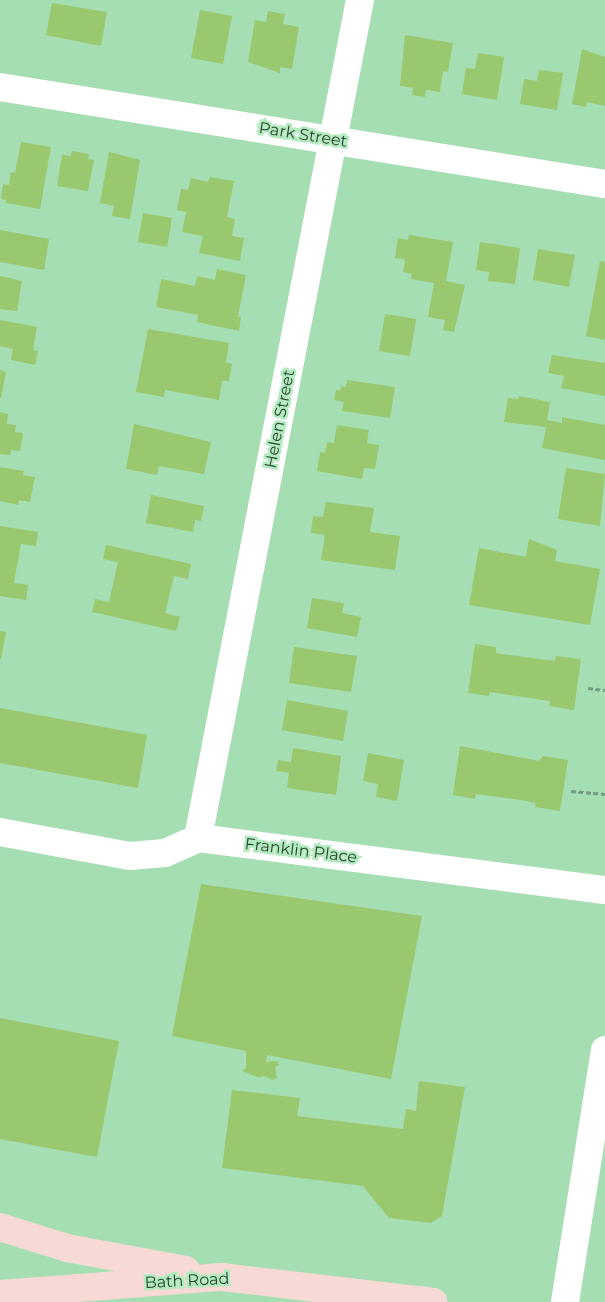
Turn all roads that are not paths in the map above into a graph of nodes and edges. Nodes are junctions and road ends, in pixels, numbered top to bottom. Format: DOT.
graph roads {
  1 [pos="360,0"];
  2 [pos="0,87"];
  3 [pos="335,140"];
  4 [pos="605,184"];
  5 [pos="0,832"];
  6 [pos="198,838"];
  7 [pos="605,890"];
  8 [pos="605,1050"];
  9 [pos="0,1227"];
  10 [pos="222,1277"];
  11 [pos="0,1294"];
  12 [pos="434,1302"];
  13 [pos="565,1302"];
  1 -- 3 [label="street, Helen Street"];
  2 -- 3 [label="street, Park Street"];
  3 -- 4 [label="street, Park Street"];
  3 -- 6 [label="street, Helen Street"];
  5 -- 6 [label="street"];
  6 -- 7 [label="street, Franklin Place"];
  8 -- 13 [label="street"];
  9 -- 10 [label="main road"];
  10 -- 11 [label="main road, Bath Road"];
  10 -- 12 [label="main road, Bath Road"];
}
